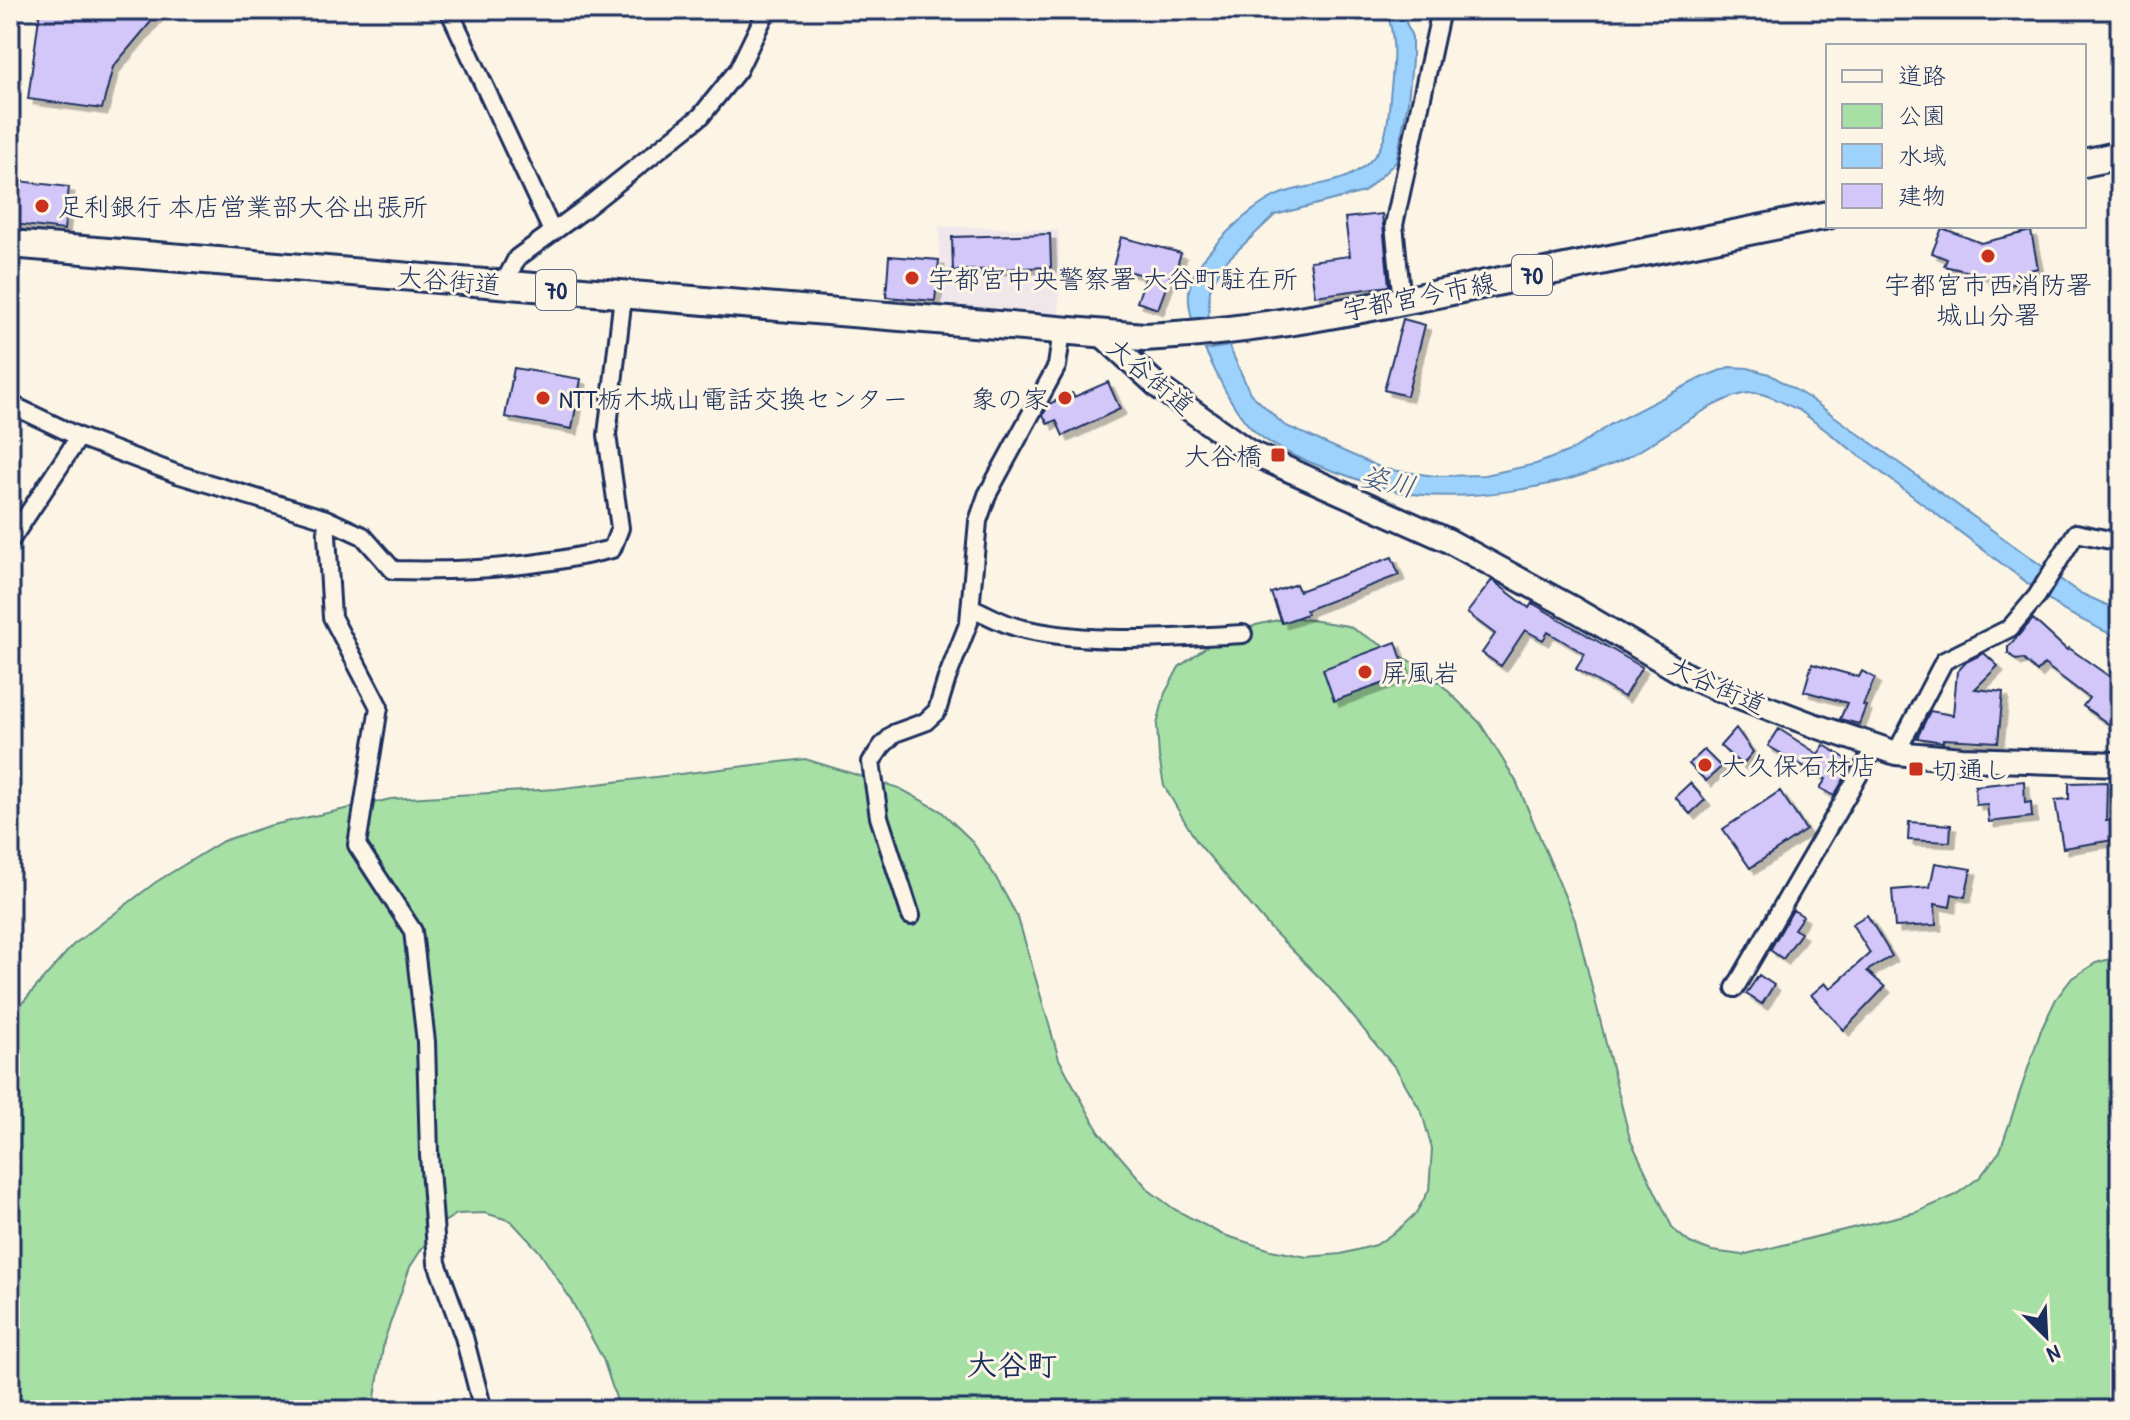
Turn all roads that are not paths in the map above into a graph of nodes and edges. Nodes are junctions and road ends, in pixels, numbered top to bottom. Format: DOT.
graph roads {
  1 [pos="449,10"];
  2 [pos="767,10"];
  3 [pos="1441,10"];
  4 [pos="2120,155"];
  5 [pos="2086,163"];
  6 [pos="1826,215"];
  7 [pos="552,231"];
  8 [pos="10,244"];
  9 [pos="503,285"];
  10 [pos="623,296"];
  11 [pos="1402,301"];
  12 [pos="1062,331"];
  13 [pos="1101,334"];
  14 [pos="10,404"];
  15 [pos="79,437"];
  16 [pos="326,519"];
  17 [pos="10,541"];
  18 [pos="2120,542"];
  19 [pos="972,608"];
  20 [pos="1243,634"];
  21 [pos="1885,750"];
  22 [pos="2120,764"];
  23 [pos="911,916"];
  24 [pos="1735,988"];
  25 [pos="483,1410"];
  1 -- 7 [label="street"];
  2 -- 7 [label="street"];
  3 -- 11 [label="street"];
  4 -- 5 [label="main road"];
  6 -- 11 [label="main road, 宇都宮今市線 / 70"];
  7 -- 9 [label="street"];
  8 -- 9 [label="main road, 大谷街道 / 70"];
  9 -- 10 [label="main road, 大谷街道 / 70"];
  10 -- 12 [label="main road, 大谷街道 / 70"];
  10 -- 16 [label="street"];
  11 -- 13 [label="main road, 宇都宮今市線 / 70"];
  12 -- 13 [label="main road, 大谷街道 / 70"];
  12 -- 19 [label="street"];
  13 -- 21 [label="main road, 大谷街道"];
  14 -- 15 [label="street"];
  15 -- 16 [label="street"];
  15 -- 17 [label="street"];
  16 -- 25 [label="street"];
  18 -- 21 [label="street"];
  19 -- 20 [label="street"];
  19 -- 23 [label="street"];
  21 -- 22 [label="main road, 大谷街道"];
  21 -- 24 [label="street"];
}
